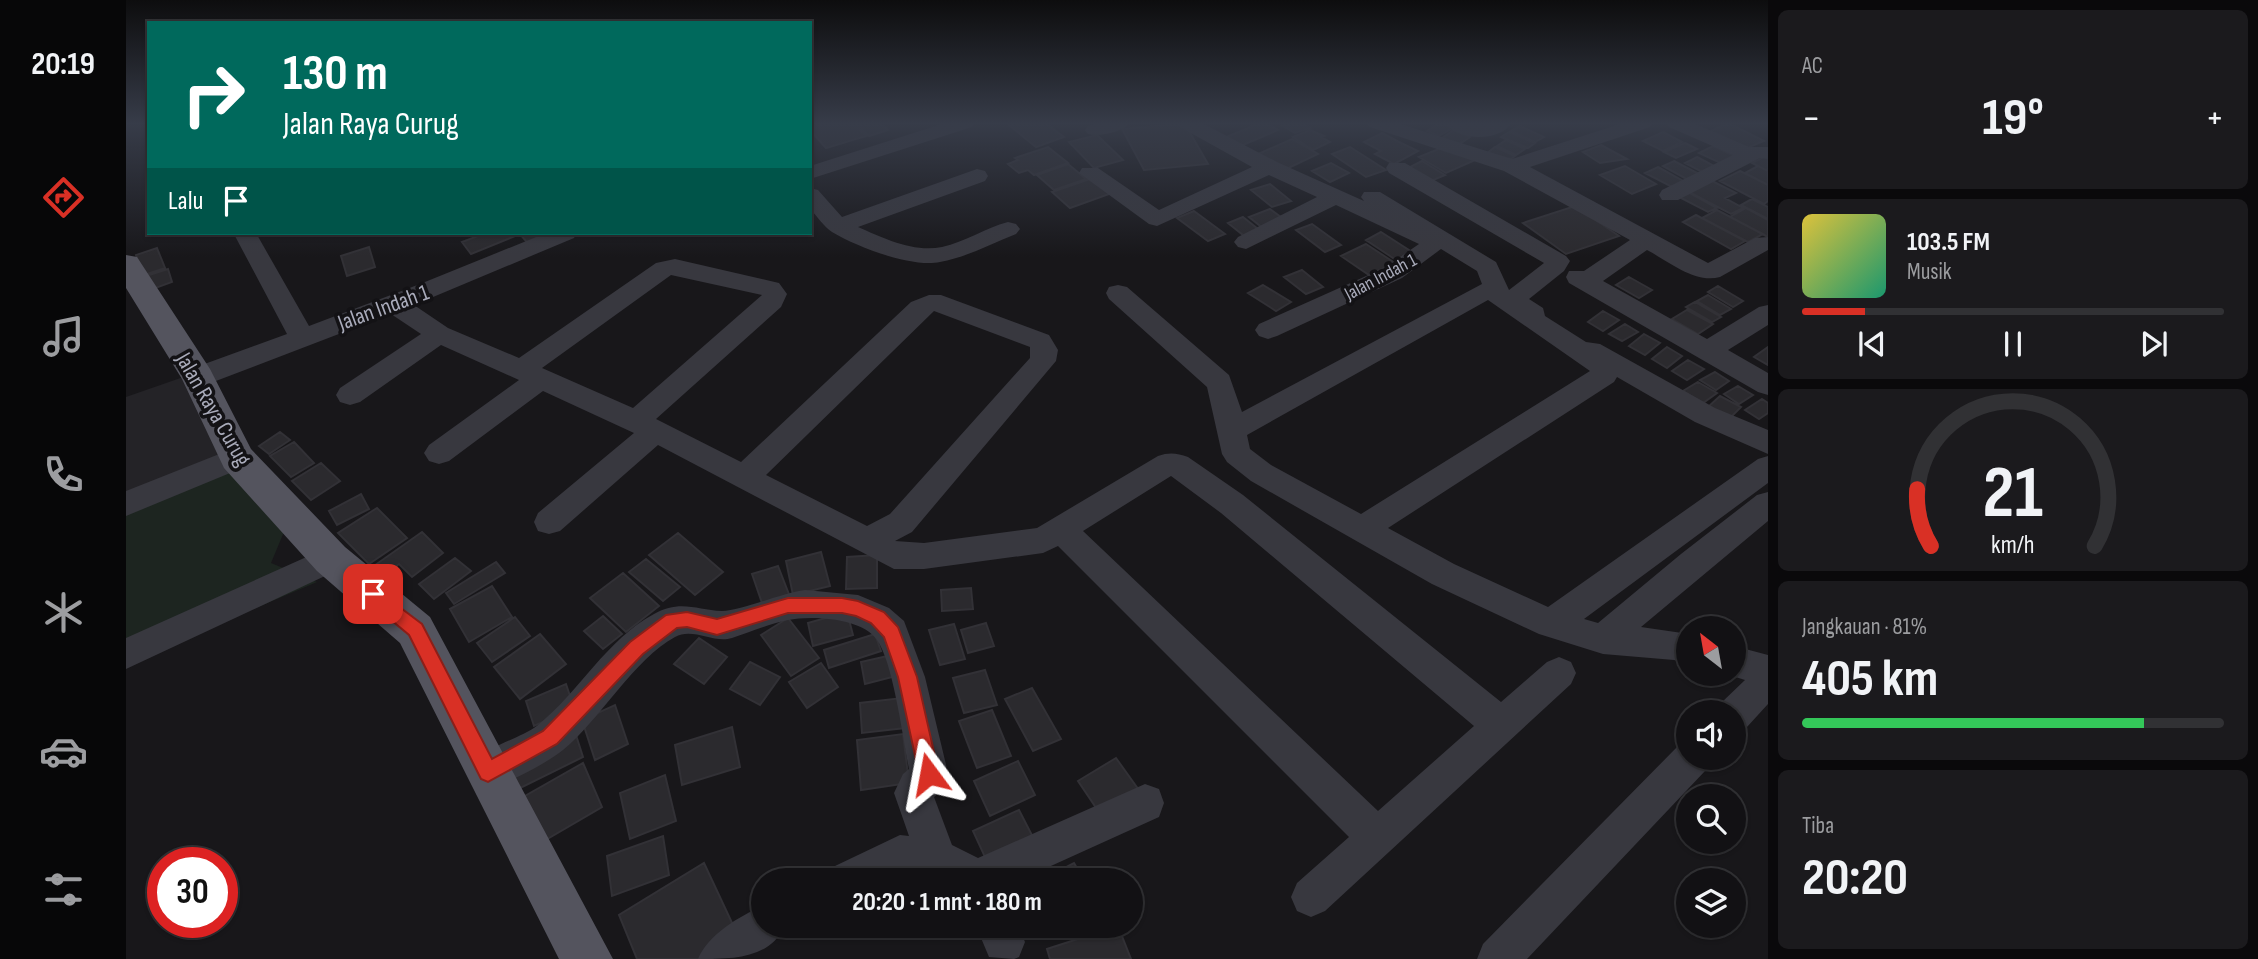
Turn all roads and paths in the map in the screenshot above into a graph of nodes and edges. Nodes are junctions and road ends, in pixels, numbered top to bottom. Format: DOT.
graph roads {
  1 [pos="1267,168"];
  2 [pos="1271,168"];
  3 [pos="1397,168"];
  4 [pos="1515,168"];
  5 [pos="1730,168"];
  6 [pos="1090,173"];
  7 [pos="977,176"];
  8 [pos="1670,195"];
  9 [pos="812,197"];
  10 [pos="1372,197"];
  11 [pos="1341,198"];
  12 [pos="838,226"];
  13 [pos="1008,229"];
  14 [pos="561,235"];
  15 [pos="247,236"];
  16 [pos="1646,240"];
  17 [pos="1246,242"];
  18 [pos="1763,243"];
  19 [pos="132,284"];
  20 [pos="1483,292"];
  21 [pos="1118,293"];
  22 [pos="393,303"];
  23 [pos="1768,313"];
  24 [pos="1268,330"];
  25 [pos="439,334"];
  26 [pos="302,337"];
  27 [pos="1707,351"];
  28 [pos="530,374"];
  29 [pos="198,377"];
  30 [pos="1768,385"];
  31 [pos="350,395"];
  32 [pos="645,426"];
  33 [pos="1232,430"];
  34 [pos="1768,443"];
  35 [pos="439,453"];
  36 [pos="237,458"];
  37 [pos="1768,467"];
  38 [pos="744,478"];
  39 [pos="1768,503"];
  40 [pos="126,504"];
  41 [pos="549,522"];
  42 [pos="901,523"];
  43 [pos="1362,529"];
  44 [pos="1062,530"];
  45 [pos="867,541"];
  46 [pos="924,556"];
  47 [pos="331,559"];
  48 [pos="1551,624"];
  49 [pos="1603,639"];
  50 [pos="1676,646"];
  51 [pos="126,654"];
  52 [pos="1746,665"];
  53 [pos="1768,671"];
  54 [pos="1559,673"];
  55 [pos="1768,680"];
  56 [pos="1746,703"];
  57 [pos="1502,725"];
  58 [pos="1680,770"];
  59 [pos="488,772"];
  60 [pos="1145,803"];
  61 [pos="1377,837"];
  62 [pos="937,859"];
  63 [pos="873,868"];
  64 [pos="955,868"];
  65 [pos="1004,868"];
  66 [pos="1311,897"];
  67 [pos="751,936"];
  68 [pos="587,959"];
  69 [pos="719,959"];
  70 [pos="1498,959"];
  1 -- 6 [label="street"];
  2 -- 11 [label="street, Jalan Indah 1"];
  3 -- 11 [label="street"];
  3 -- 34 [label="street"];
  4 -- 16 [label="street"];
  5 -- 8 [label="street"];
  7 -- 12 [label="street"];
  9 -- 12 [label="street"];
  10 -- 43 [label="street"];
  11 -- 17 [label="street"];
  11 -- 24 [label="street, Jalan Indah 1"];
  12 -- 13 [label="street"];
  14 -- 22 [label="street, Jalan Indah 1"];
  15 -- 26 [label="street"];
  16 -- 18 [label="street"];
  16 -- 27 [label="street"];
  19 -- 29 [label="main road, Jalan Raya Curug"];
  20 -- 33 [label="street"];
  21 -- 33 [label="street"];
  22 -- 25 [label="street"];
  22 -- 26 [label="street, Jalan Indah 1"];
  23 -- 27 [label="street"];
  25 -- 28 [label="street"];
  25 -- 31 [label="street"];
  26 -- 29 [label="street, Jalan Indah 1"];
  27 -- 30 [label="street"];
  28 -- 32 [label="street"];
  28 -- 32 [label="street"];
  28 -- 35 [label="street"];
  29 -- 36 [label="main road, Jalan Raya Curug"];
  32 -- 38 [label="street"];
  32 -- 41 [label="street"];
  33 -- 43 [label="street"];
  36 -- 40 [label="street"];
  36 -- 47 [label="main road, Jalan Raya Curug"];
  37 -- 48 [label="street"];
  38 -- 42 [label="street"];
  38 -- 45 [label="street"];
  39 -- 49 [label="street"];
  42 -- 45 [label="street"];
  42 -- 46 [label="street"];
  43 -- 48 [label="street"];
  44 -- 46 [label="street"];
  44 -- 57 [label="street"];
  44 -- 61 [label="street"];
  45 -- 46 [label="street"];
  47 -- 51 [label="street"];
  47 -- 59 [label="main road, Jalan Raya Curug"];
  48 -- 49 [label="street"];
  49 -- 50 [label="street"];
  52 -- 53 [label="street"];
  54 -- 57 [label="street"];
  55 -- 56 [label="street"];
  57 -- 61 [label="street"];
  58 -- 70 [label="street"];
  59 -- 62 [label="street"];
  59 -- 68 [label="main road, Jalan Raya Curug"];
  60 -- 65 [label="street"];
  61 -- 66 [label="street"];
  62 -- 63 [label="street"];
  62 -- 64 [label="street"];
  67 -- 69 [label="street"];
}
